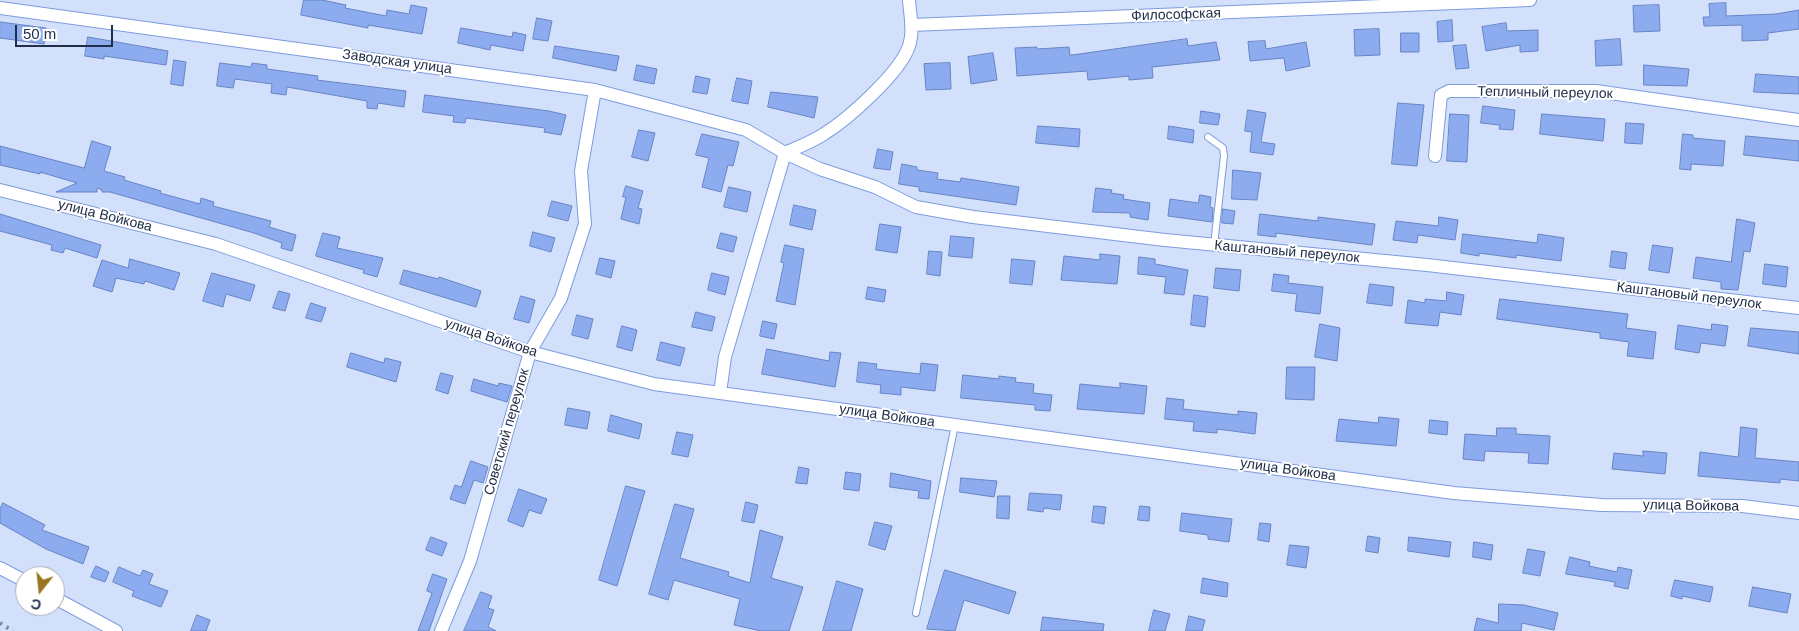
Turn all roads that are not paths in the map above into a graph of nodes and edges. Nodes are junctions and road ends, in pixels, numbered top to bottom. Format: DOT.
graph roads {
  1 [pos="909,0"];
  2 [pos="1530,0"];
  3 [pos="1456,2"];
  4 [pos="0,8"];
  5 [pos="912,25"];
  6 [pos="595,90"];
  7 [pos="1799,120"];
  8 [pos="1208,138"];
  9 [pos="785,153"];
  10 [pos="1435,156"];
  11 [pos="0,190"];
  12 [pos="1214,245"];
  13 [pos="1799,308"];
  14 [pos="530,352"];
  15 [pos="720,393"];
  16 [pos="955,425"];
  17 [pos="1799,513"];
  18 [pos="0,568"];
  19 [pos="15,576"];
  20 [pos="65,603"];
  21 [pos="916,613"];
  22 [pos="116,631"];
  23 [pos="441,631"];
  1 -- 5 [label="street"];
  2 -- 3 [label="street, Философская"];
  3 -- 5 [label="street, Философская"];
  4 -- 6 [label="street, Заводская улица"];
  5 -- 9 [label="street"];
  6 -- 9 [label="street, Заводская улица"];
  6 -- 14 [label="street, Советский переулок"];
  7 -- 10 [label="street, Тепличный переулок"];
  8 -- 12 [label="lane"];
  9 -- 12 [label="street, Каштановый переулок"];
  9 -- 15 [label="street"];
  11 -- 14 [label="street, улица Войкова"];
  12 -- 13 [label="street, Каштановый переулок"];
  14 -- 15 [label="street, улица Войкова"];
  14 -- 23 [label="street, Советский переулок"];
  15 -- 16 [label="street, улица Войкова"];
  16 -- 17 [label="street, улица Войкова"];
  16 -- 21 [label="lane"];
  18 -- 19 [label="street"];
  20 -- 22 [label="street"];
}
